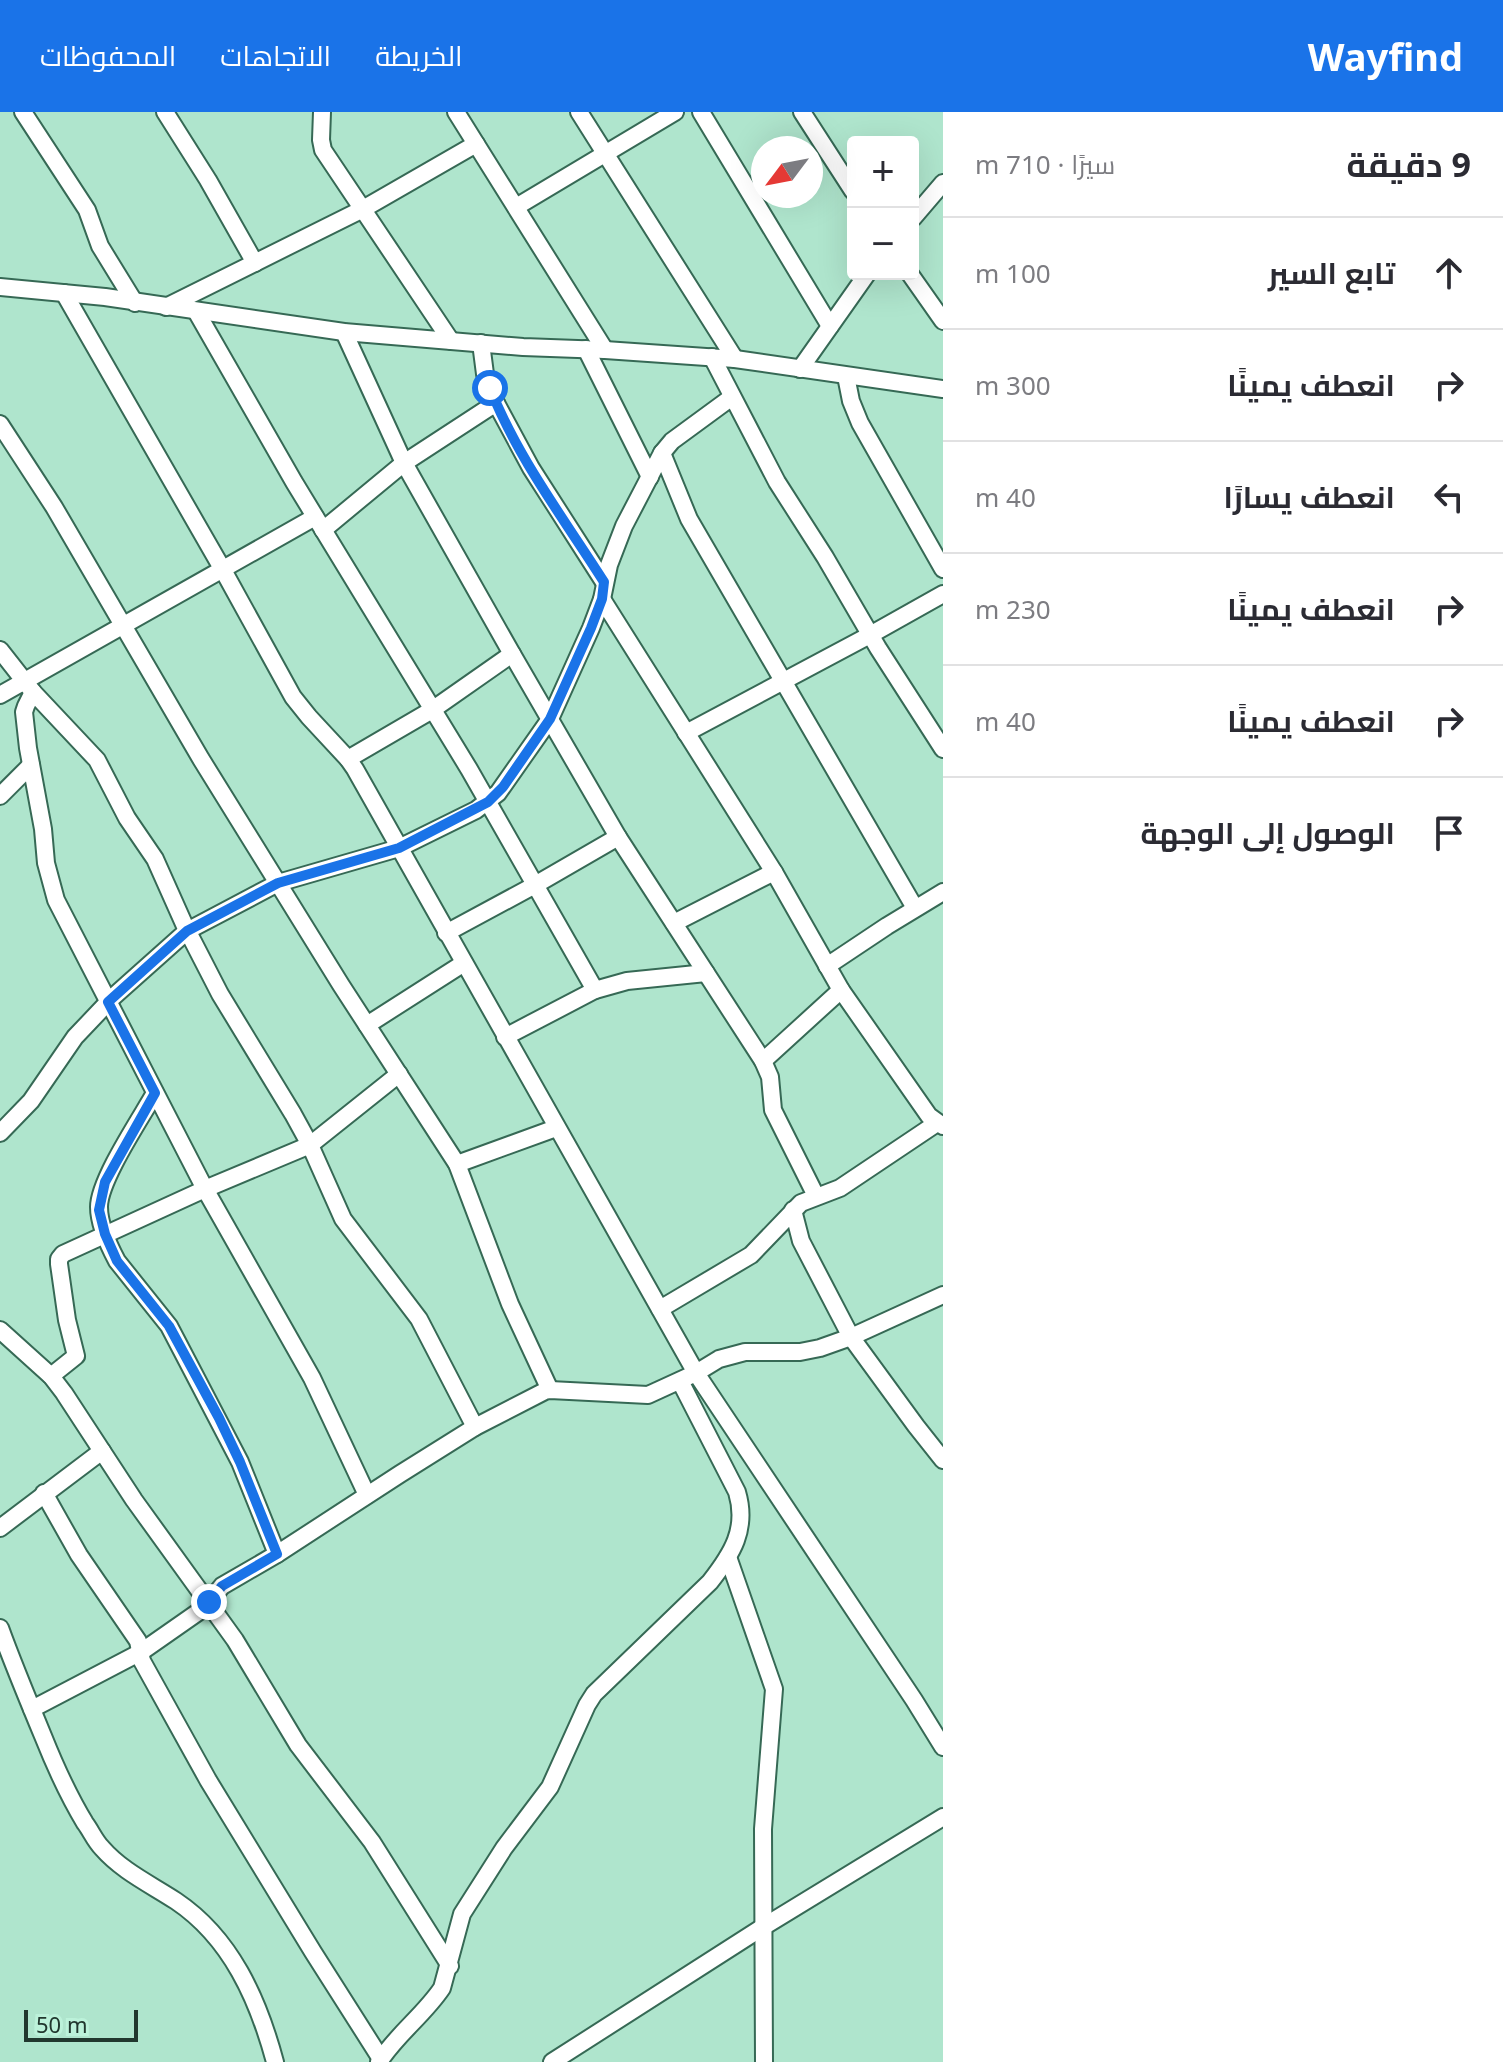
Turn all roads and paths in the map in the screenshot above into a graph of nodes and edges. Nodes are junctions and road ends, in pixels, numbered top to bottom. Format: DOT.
graph roads {
  1 [pos="23,112"];
  2 [pos="165,112"];
  3 [pos="322,112"];
  4 [pos="456,112"];
  5 [pos="579,112"];
  6 [pos="675,112"];
  7 [pos="701,112"];
  8 [pos="802,112"];
  9 [pos="476,144"];
  10 [pos="605,152"];
  11 [pos="847,182"];
  12 [pos="943,183"];
  13 [pos="516,207"];
  14 [pos="363,209"];
  15 [pos="919,211"];
  16 [pos="255,263"];
  17 [pos="863,280"];
  18 [pos="914,280"];
  19 [pos="0,286"];
  20 [pos="64,293"];
  21 [pos="135,303"];
  22 [pos="166,307"];
  23 [pos="196,311"];
  24 [pos="943,321"];
  25 [pos="830,326"];
  26 [pos="344,332"];
  27 [pos="451,341"];
  28 [pos="481,343"];
  29 [pos="586,349"];
  30 [pos="605,350"];
  31 [pos="712,357"];
  32 [pos="735,359"];
  33 [pos="800,369"];
  34 [pos="846,376"];
  35 [pos="943,389"];
  36 [pos="732,397"];
  37 [pos="496,403"];
  38 [pos="0,424"];
  39 [pos="662,453"];
  40 [pos="404,463"];
  41 [pos="650,477"];
  42 [pos="319,523"];
  43 [pos="943,569"];
  44 [pos="223,570"];
  45 [pos="604,582"];
  46 [pos="943,594"];
  47 [pos="602,599"];
  48 [pos="122,625"];
  49 [pos="870,635"];
  50 [pos="0,650"];
  51 [pos="512,654"];
  52 [pos="783,680"];
  53 [pos="28,686"];
  54 [pos="0,695"];
  55 [pos="432,710"];
  56 [pos="550,719"];
  57 [pos="686,733"];
  58 [pos="943,749"];
  59 [pos="348,759"];
  60 [pos="31,765"];
  61 [pos="0,796"];
  62 [pos="488,802"];
  63 [pos="618,837"];
  64 [pos="399,848"];
  65 [pos="774,872"];
  66 [pos="278,883"];
  67 [pos="535,885"];
  68 [pos="943,892"];
  69 [pos="915,908"];
  70 [pos="674,923"];
  71 [pos="187,931"];
  72 [pos="446,933"];
  73 [pos="464,963"];
  74 [pos="827,966"];
  75 [pos="706,973"];
  76 [pos="595,990"];
  77 [pos="841,990"];
  78 [pos="108,1002"];
  79 [pos="367,1025"];
  80 [pos="505,1037"];
  81 [pos="763,1061"];
  82 [pos="399,1074"];
  83 [pos="155,1093"];
  84 [pos="940,1124"];
  85 [pos="556,1128"];
  86 [pos="0,1133"];
  87 [pos="310,1145"];
  88 [pos="457,1164"];
  89 [pos="205,1189"];
  90 [pos="816,1196"];
  91 [pos="793,1210"];
  92 [pos="105,1234"];
  93 [pos="943,1295"];
  94 [pos="660,1309"];
  95 [pos="0,1330"];
  96 [pos="851,1337"];
  97 [pos="696,1373"];
  98 [pos="51,1376"];
  99 [pos="680,1381"];
  100 [pos="550,1390"];
  101 [pos="475,1427"];
  102 [pos="102,1451"];
  103 [pos="943,1460"];
  104 [pos="44,1493"];
  105 [pos="367,1495"];
  106 [pos="0,1528"];
  107 [pos="277,1554"];
  108 [pos="728,1557"];
  109 [pos="209,1602"];
  110 [pos="0,1628"];
  111 [pos="141,1652"];
  112 [pos="32,1709"];
  113 [pos="943,1747"];
  114 [pos="943,1817"];
  115 [pos="763,1927"];
  116 [pos="450,1966"];
  117 [pos="380,2060"];
  118 [pos="275,2062"];
  119 [pos="552,2062"];
  120 [pos="764,2062"];
  1 -- 21 [label="street"];
  2 -- 16 [label="street"];
  3 -- 14 [label="street"];
  4 -- 9 [label="street"];
  5 -- 10 [label="street"];
  6 -- 10 [label="street"];
  7 -- 25 [label="street"];
  8 -- 11 [label="street"];
  9 -- 13 [label="street"];
  9 -- 14 [label="street"];
  10 -- 13 [label="street"];
  10 -- 32 [label="street"];
  12 -- 15 [label="street"];
  13 -- 30 [label="street"];
  14 -- 16 [label="street"];
  14 -- 27 [label="street"];
  16 -- 22 [label="street"];
  17 -- 25 [label="street"];
  18 -- 24 [label="street"];
  19 -- 20 [label="street"];
  20 -- 21 [label="street"];
  20 -- 44 [label="street"];
  21 -- 22 [label="street"];
  22 -- 23 [label="street"];
  23 -- 26 [label="street"];
  23 -- 42 [label="street"];
  25 -- 33 [label="street"];
  26 -- 27 [label="street"];
  26 -- 40 [label="street"];
  27 -- 28 [label="street"];
  28 -- 29 [label="street"];
  28 -- 37 [label="street"];
  29 -- 30 [label="street"];
  29 -- 41 [label="street"];
  30 -- 31 [label="street"];
  31 -- 32 [label="street"];
  31 -- 36 [label="street"];
  32 -- 33 [label="street"];
  33 -- 34 [label="street"];
  34 -- 35 [label="street"];
  34 -- 43 [label="street"];
  36 -- 39 [label="street"];
  36 -- 49 [label="street"];
  37 -- 40 [label="street"];
  37 -- 45 [label="street"];
  38 -- 48 [label="street"];
  39 -- 41 [label="street"];
  39 -- 52 [label="street"];
  40 -- 42 [label="street"];
  40 -- 51 [label="street"];
  41 -- 45 [label="street"];
  42 -- 44 [label="street"];
  42 -- 55 [label="street"];
  44 -- 48 [label="street"];
  44 -- 59 [label="street"];
  45 -- 47 [label="street"];
  46 -- 49 [label="street"];
  47 -- 56 [label="street"];
  47 -- 57 [label="street"];
  48 -- 53 [label="street"];
  48 -- 66 [label="street"];
  49 -- 52 [label="street"];
  49 -- 58 [label="street"];
  50 -- 53 [label="street"];
  51 -- 55 [label="street"];
  51 -- 56 [label="street"];
  52 -- 57 [label="street"];
  52 -- 69 [label="street"];
  53 -- 54 [label="street"];
  53 -- 60 [label="street"];
  53 -- 71 [label="street"];
  55 -- 59 [label="street"];
  55 -- 62 [label="street"];
  56 -- 62 [label="street"];
  56 -- 63 [label="street"];
  57 -- 65 [label="street"];
  59 -- 64 [label="street"];
  60 -- 61 [label="street"];
  60 -- 78 [label="street"];
  62 -- 64 [label="street"];
  62 -- 67 [label="street"];
  63 -- 67 [label="street"];
  63 -- 70 [label="street"];
  64 -- 66 [label="street"];
  64 -- 72 [label="street"];
  65 -- 70 [label="street"];
  65 -- 74 [label="street"];
  66 -- 71 [label="street"];
  66 -- 79 [label="street"];
  67 -- 72 [label="street"];
  67 -- 76 [label="street"];
  68 -- 69 [label="street"];
  69 -- 74 [label="street"];
  70 -- 75 [label="street"];
  71 -- 78 [label="street"];
  71 -- 87 [label="street"];
  72 -- 73 [label="street"];
  73 -- 79 [label="street"];
  73 -- 80 [label="street"];
  74 -- 77 [label="street"];
  75 -- 76 [label="street"];
  75 -- 81 [label="street"];
  76 -- 80 [label="street"];
  77 -- 81 [label="street"];
  77 -- 84 [label="street"];
  78 -- 83 [label="street"];
  78 -- 86 [label="street"];
  79 -- 82 [label="street"];
  80 -- 85 [label="street"];
  81 -- 90 [label="street"];
  82 -- 87 [label="street"];
  82 -- 88 [label="street"];
  83 -- 89 [label="street"];
  83 -- 92 [label="street"];
  84 -- 90 [label="street"];
  85 -- 88 [label="street"];
  85 -- 94 [label="street"];
  87 -- 89 [label="street"];
  87 -- 101 [label="street"];
  88 -- 100 [label="street"];
  89 -- 92 [label="street"];
  89 -- 105 [label="street"];
  90 -- 91 [label="street"];
  91 -- 94 [label="street"];
  91 -- 96 [label="street"];
  92 -- 98 [label="street"];
  92 -- 107 [label="street"];
  93 -- 96 [label="street"];
  94 -- 97 [label="street"];
  95 -- 98 [label="street"];
  96 -- 97 [label="street"];
  96 -- 103 [label="street"];
  97 -- 99 [label="street"];
  97 -- 113 [label="street"];
  98 -- 102 [label="street"];
  99 -- 100 [label="street"];
  99 -- 108 [label="street"];
  100 -- 101 [label="street"];
  101 -- 105 [label="street"];
  102 -- 104 [label="street"];
  102 -- 109 [label="street"];
  104 -- 106 [label="street"];
  104 -- 111 [label="street"];
  105 -- 107 [label="street"];
  107 -- 109 [label="street"];
  108 -- 115 [label="street"];
  108 -- 116 [label="street"];
  109 -- 111 [label="street"];
  109 -- 116 [label="street"];
  110 -- 112 [label="street"];
  111 -- 112 [label="street"];
  111 -- 117 [label="street"];
  112 -- 118 [label="street"];
  114 -- 115 [label="street"];
  115 -- 119 [label="street"];
  115 -- 120 [label="street"];
  116 -- 117 [label="street"];
}
